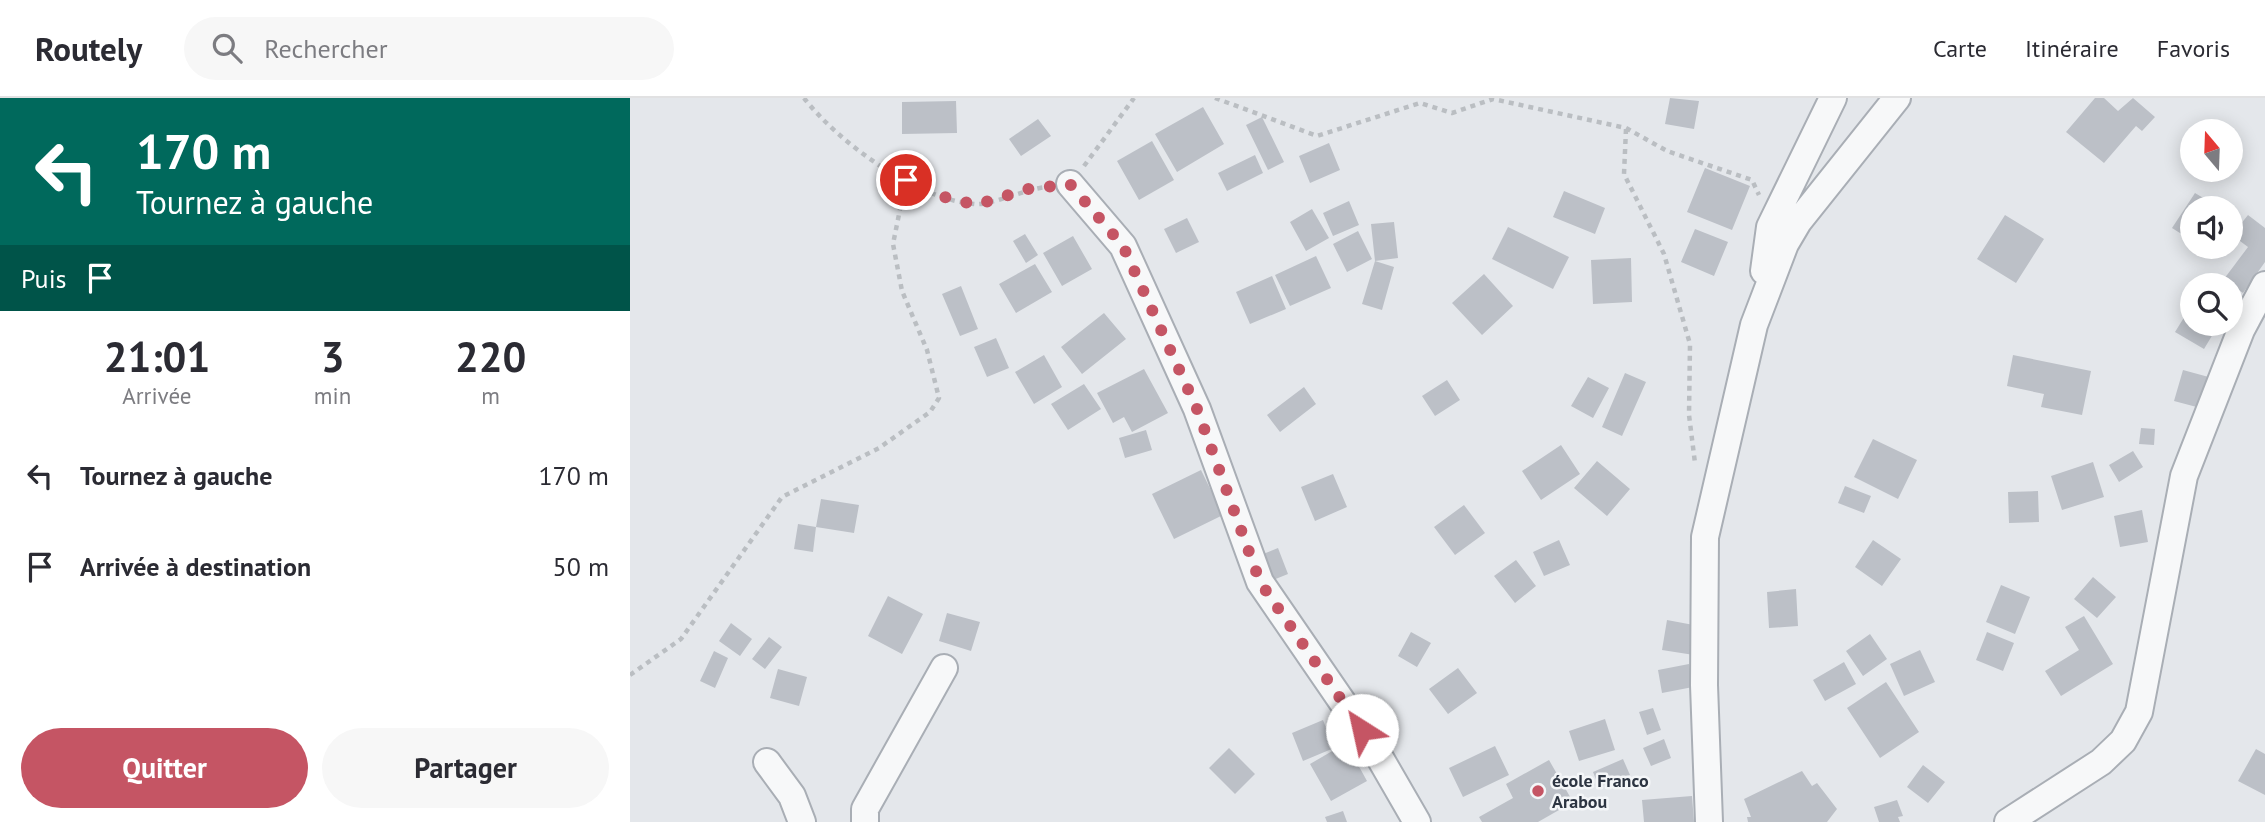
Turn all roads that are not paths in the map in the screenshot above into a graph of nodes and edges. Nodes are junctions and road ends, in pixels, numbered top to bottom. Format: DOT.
graph roads {
  1 [pos="1833,98"];
  2 [pos="1897,98"];
  3 [pos="1070,184"];
  4 [pos="2265,285"];
  5 [pos="1759,314"];
  6 [pos="944,668"];
  7 [pos="767,762"];
  8 [pos="802,822"];
  9 [pos="864,822"];
  10 [pos="1417,822"];
  11 [pos="1709,822"];
  12 [pos="2008,822"];
  1 -- 5 [label="street"];
  2 -- 5 [label="street"];
  3 -- 10 [label="street"];
  4 -- 12 [label="street"];
  5 -- 11 [label="street"];
  6 -- 9 [label="street"];
  7 -- 8 [label="street"];
}
